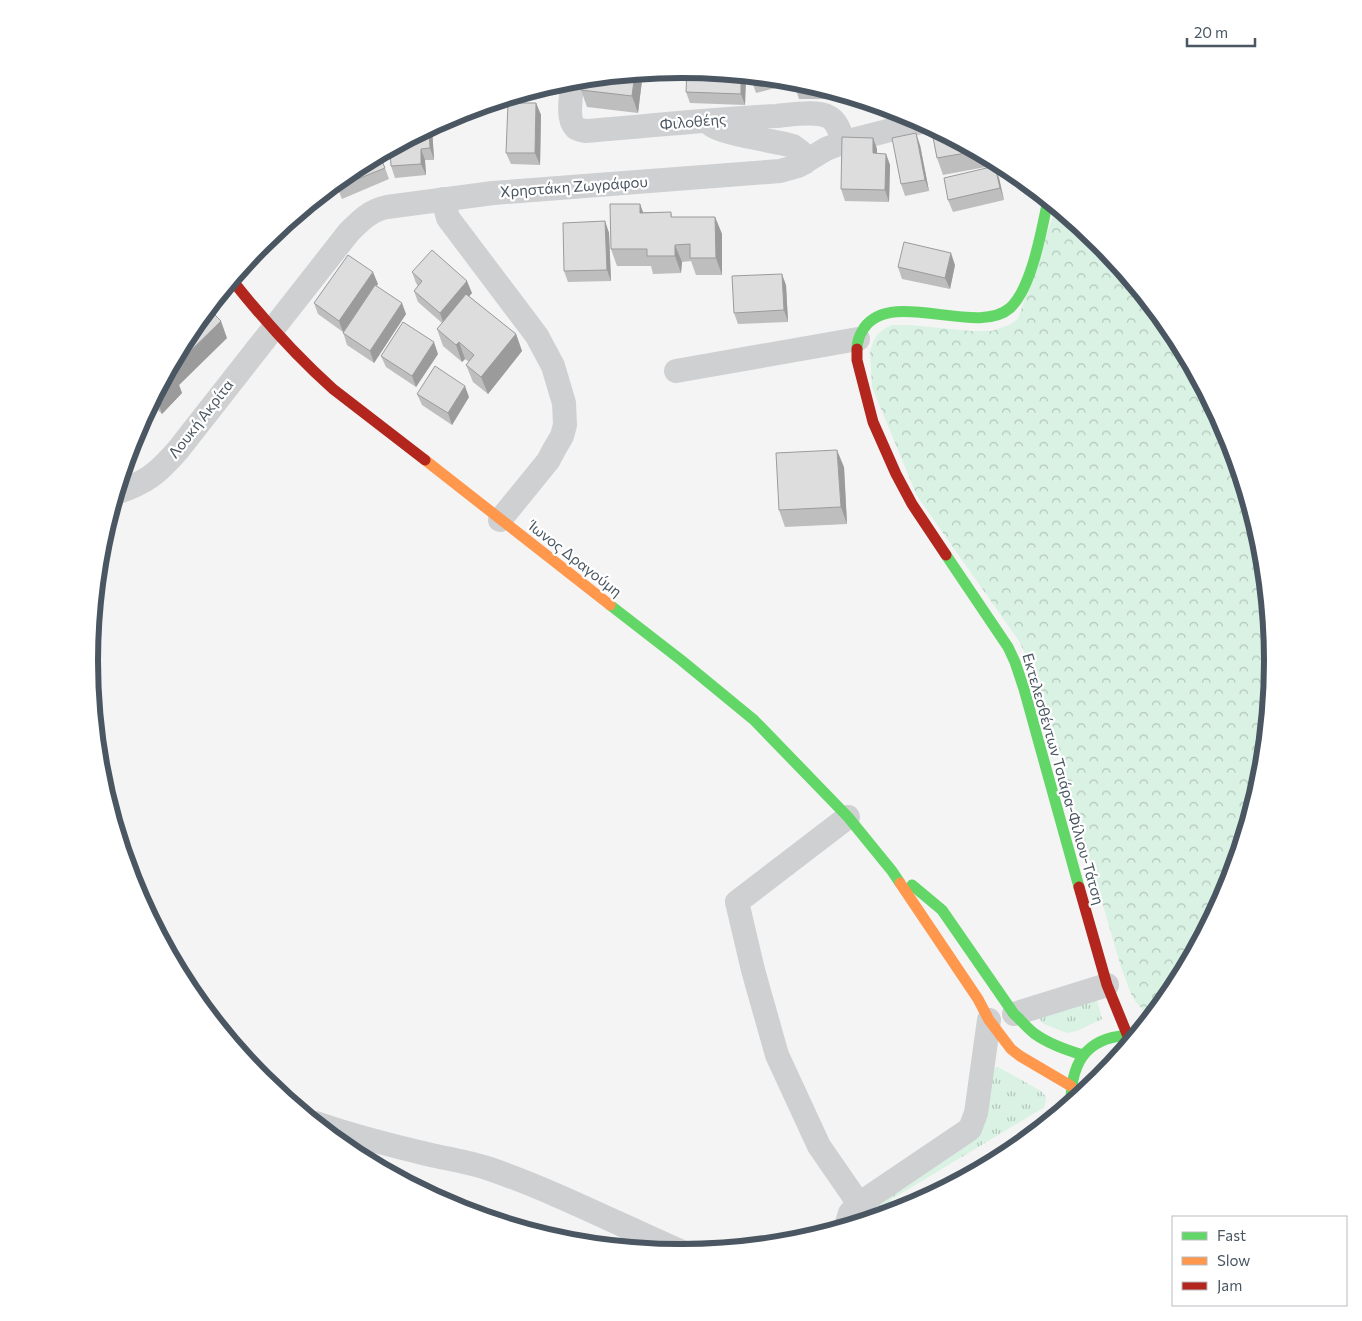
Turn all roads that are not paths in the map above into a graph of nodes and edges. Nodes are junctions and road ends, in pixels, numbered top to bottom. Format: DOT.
graph roads {
  1 [pos="572,88"];
  2 [pos="708,120"];
  3 [pos="910,125"];
  4 [pos="844,142"];
  5 [pos="804,163"];
  6 [pos="443,200"];
  7 [pos="1047,207"];
  8 [pos="236,285"];
  9 [pos="272,329"];
  10 [pos="858,339"];
  11 [pos="676,371"];
  12 [pos="124,490"];
  13 [pos="500,520"];
  14 [pos="848,817"];
  15 [pos="892,871"];
  16 [pos="1107,985"];
  17 [pos="1014,1014"];
  18 [pos="989,1020"];
  19 [pos="1130,1032"];
  20 [pos="1127,1035"];
  21 [pos="1083,1055"];
  22 [pos="1071,1093"];
  23 [pos="333,1128"];
  24 [pos="859,1204"];
  25 [pos="848,1219"];
  26 [pos="663,1243"];
  1 -- 2 [label="street, Φιλοθέης"];
  2 -- 4 [label="street, Φιλοθέης"];
  2 -- 5 [label="street"];
  3 -- 4 [label="street, Χρηστάκη Ζωγράφου"];
  4 -- 5 [label="street, Χρηστάκη Ζωγράφου"];
  5 -- 6 [label="street, Χρηστάκη Ζωγράφου"];
  6 -- 9 [label="street, Χρηστάκη Ζωγράφου"];
  6 -- 13 [label="street"];
  7 -- 10 [label="main road"];
  8 -- 9 [label="main road, Ίωνος Δραγούμη"];
  9 -- 12 [label="street, Λουκή Ακρίτα"];
  9 -- 13 [label="main road, Ίωνος Δραγούμη"];
  10 -- 11 [label="street"];
  10 -- 16 [label="main road, Εκτελεσθέντων Τσιάρα-Φίλιου-Τάτση"];
  13 -- 14 [label="main road, Ίωνος Δραγούμη"];
  14 -- 15 [label="main road, Ίωνος Δραγούμη"];
  14 -- 24 [label="street"];
  15 -- 17 [label="main road"];
  15 -- 18 [label="main road"];
  16 -- 17 [label="street"];
  16 -- 19 [label="main road, Εκτελεσθέντων Τσιάρα-Φίλιου-Τάτση"];
  17 -- 21 [label="main road"];
  18 -- 22 [label="main road"];
  18 -- 24 [label="street"];
  20 -- 21 [label="main road"];
  21 -- 22 [label="main road"];
  23 -- 26 [label="street"];
  24 -- 25 [label="street"];
}
